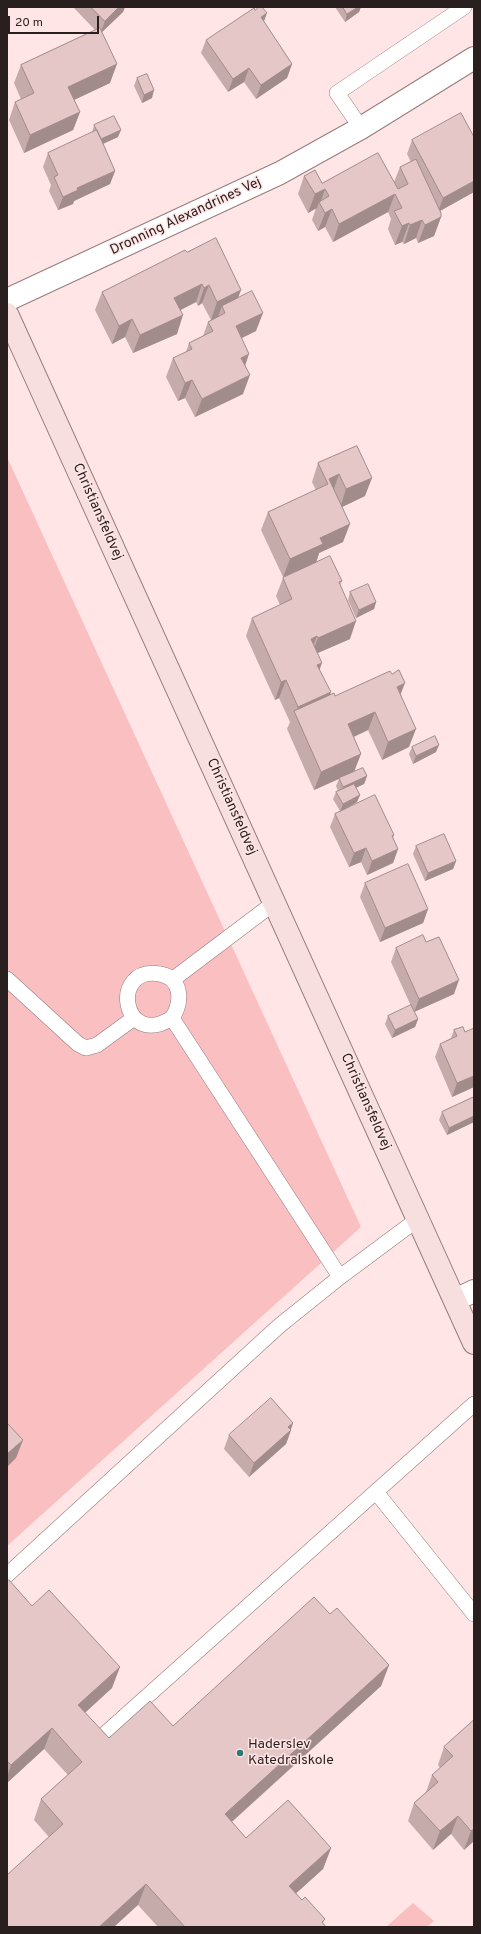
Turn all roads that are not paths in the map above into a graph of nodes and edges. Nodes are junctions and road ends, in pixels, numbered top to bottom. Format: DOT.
graph roads {
  1 [pos="464,7"];
  2 [pos="474,58"];
  3 [pos="361,128"];
  4 [pos="7,300"];
  5 [pos="7,314"];
  6 [pos="274,903"];
  7 [pos="7,979"];
  8 [pos="172,980"];
  9 [pos="134,1018"];
  10 [pos="172,1018"];
  11 [pos="418,1219"];
  12 [pos="340,1277"];
  13 [pos="464,1295"];
  14 [pos="474,1343"];
  15 [pos="474,1404"];
  16 [pos="376,1492"];
  17 [pos="7,1575"];
  18 [pos="474,1614"];
  19 [pos="106,1733"];
  1 -- 3 [label="lane"];
  2 -- 3 [label="street, Dronning Alexandrines Vej"];
  3 -- 4 [label="street, Dronning Alexandrines Vej"];
  5 -- 6 [label="street, Christiansfeldvej"];
  6 -- 8 [label="lane"];
  6 -- 11 [label="street, Christiansfeldvej"];
  7 -- 9 [label="lane"];
  8 -- 9 [label="lane"];
  8 -- 10 [label="lane"];
  9 -- 10 [label="lane"];
  10 -- 12 [label="lane"];
  11 -- 12 [label="lane"];
  11 -- 13 [label="street, Christiansfeldvej"];
  12 -- 17 [label="lane"];
  13 -- 14 [label="street, Christiansfeldvej"];
  15 -- 16 [label="lane"];
  16 -- 18 [label="lane"];
  16 -- 19 [label="lane"];
}
